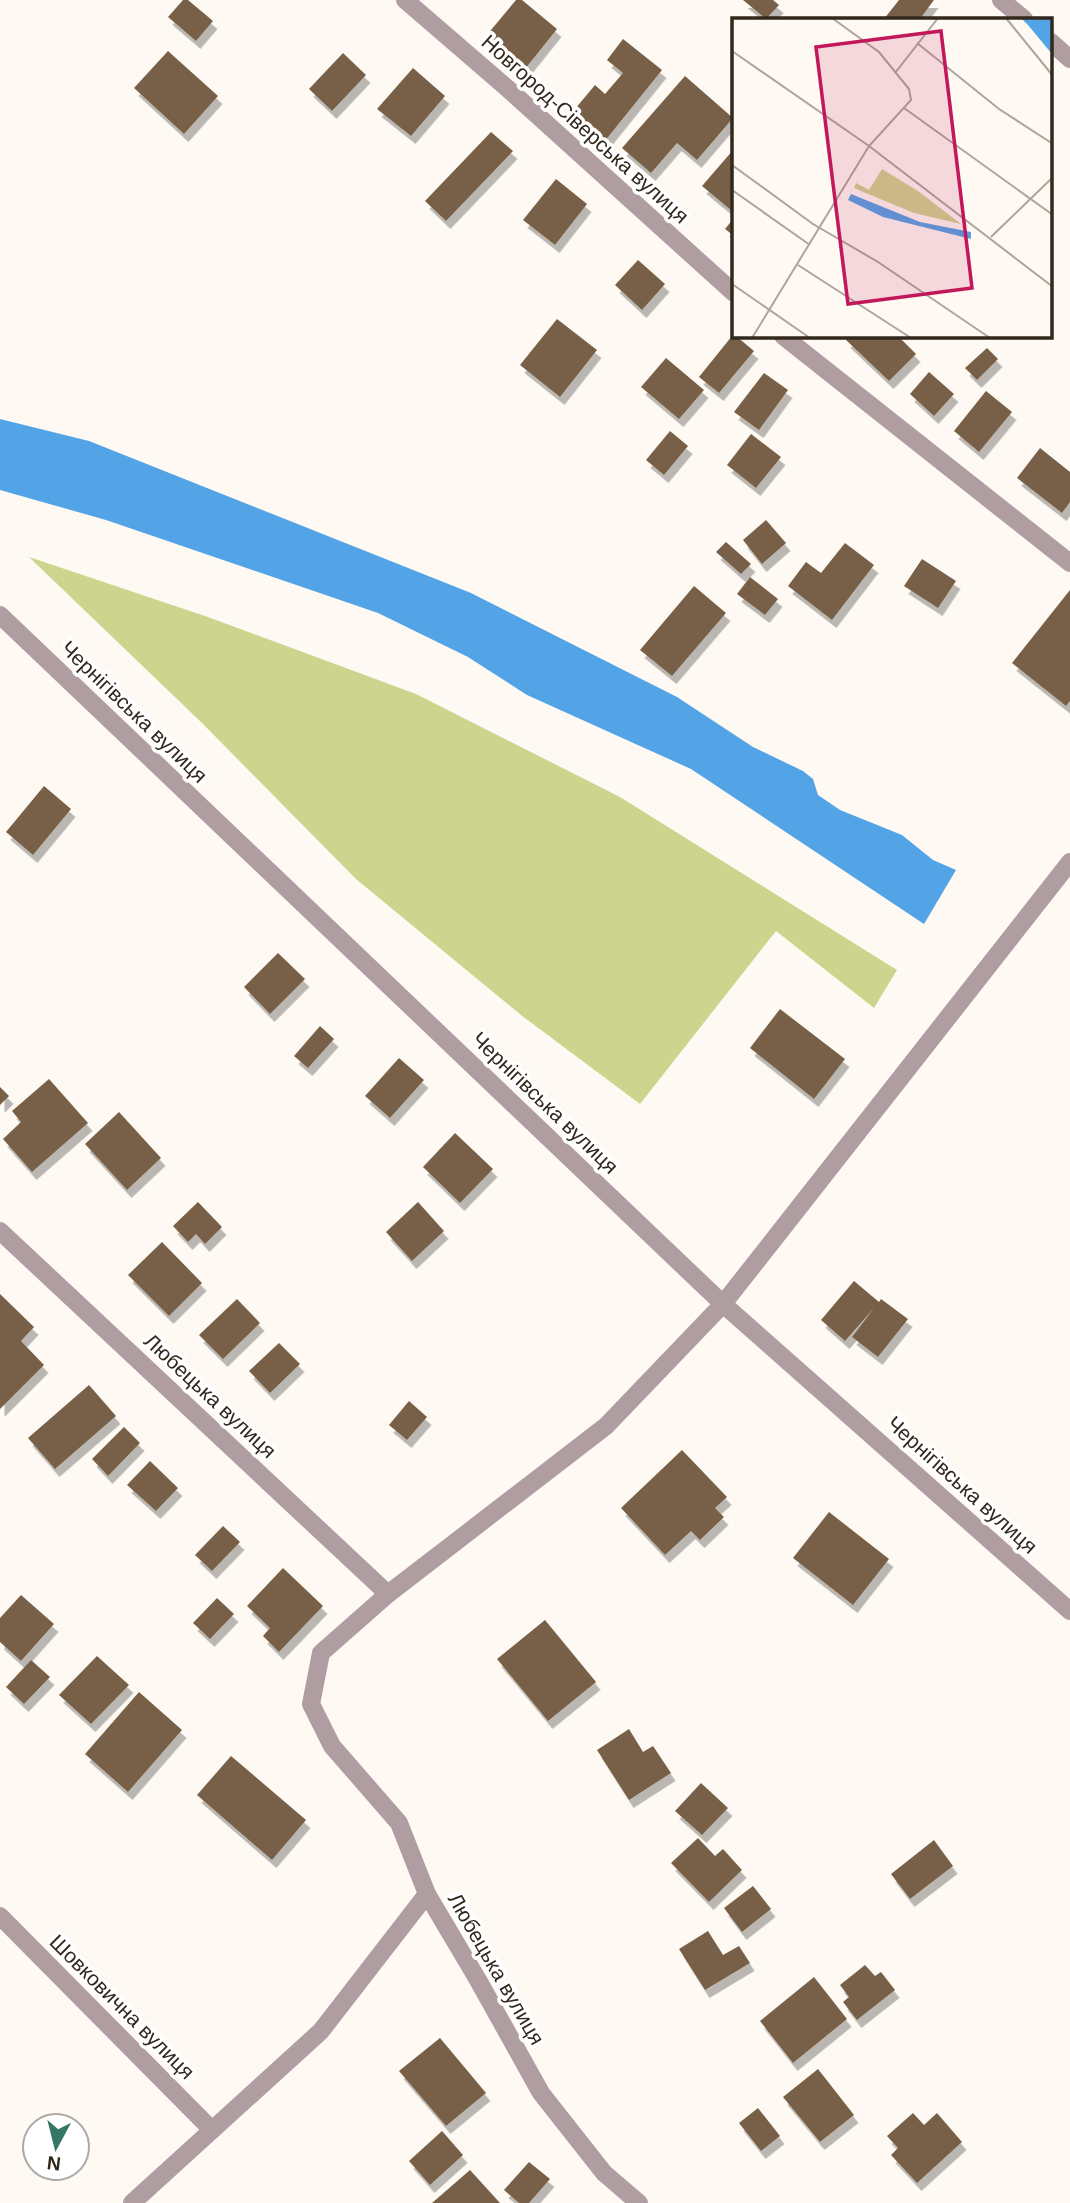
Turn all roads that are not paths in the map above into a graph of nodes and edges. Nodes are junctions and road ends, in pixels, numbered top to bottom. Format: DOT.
graph roads {
  1 [pos="405,0"];
  2 [pos="1001,0"];
  3 [pos="1023,18"];
  4 [pos="1052,43"];
  5 [pos="1070,59"];
  6 [pos="732,291"];
  7 [pos="786,338"];
  8 [pos="1070,563"];
  9 [pos="0,615"];
  10 [pos="1070,862"];
  11 [pos="0,1231"];
  12 [pos="723,1304"];
  13 [pos="388,1594"];
  14 [pos="1070,1611"];
  15 [pos="427,1894"];
  16 [pos="0,1916"];
  17 [pos="212,2130"];
  18 [pos="132,2203"];
  19 [pos="639,2203"];
  1 -- 6 [label="street, Новгород-Сіверська вулиця"];
  2 -- 3 [label="street"];
  4 -- 5 [label="street"];
  7 -- 8 [label="street"];
  9 -- 12 [label="street, Чернігівська вулиця"];
  10 -- 12 [label="street, Любецька вулиця"];
  11 -- 13 [label="street, Любецька вулиця"];
  12 -- 13 [label="street, Любецька вулиця"];
  12 -- 14 [label="street, Чернігівська вулиця"];
  13 -- 15 [label="street, Любецька вулиця"];
  15 -- 17 [label="street"];
  15 -- 19 [label="street, Любецька вулиця"];
  16 -- 17 [label="street, Шовковична вулиця"];
  17 -- 18 [label="street"];
}
